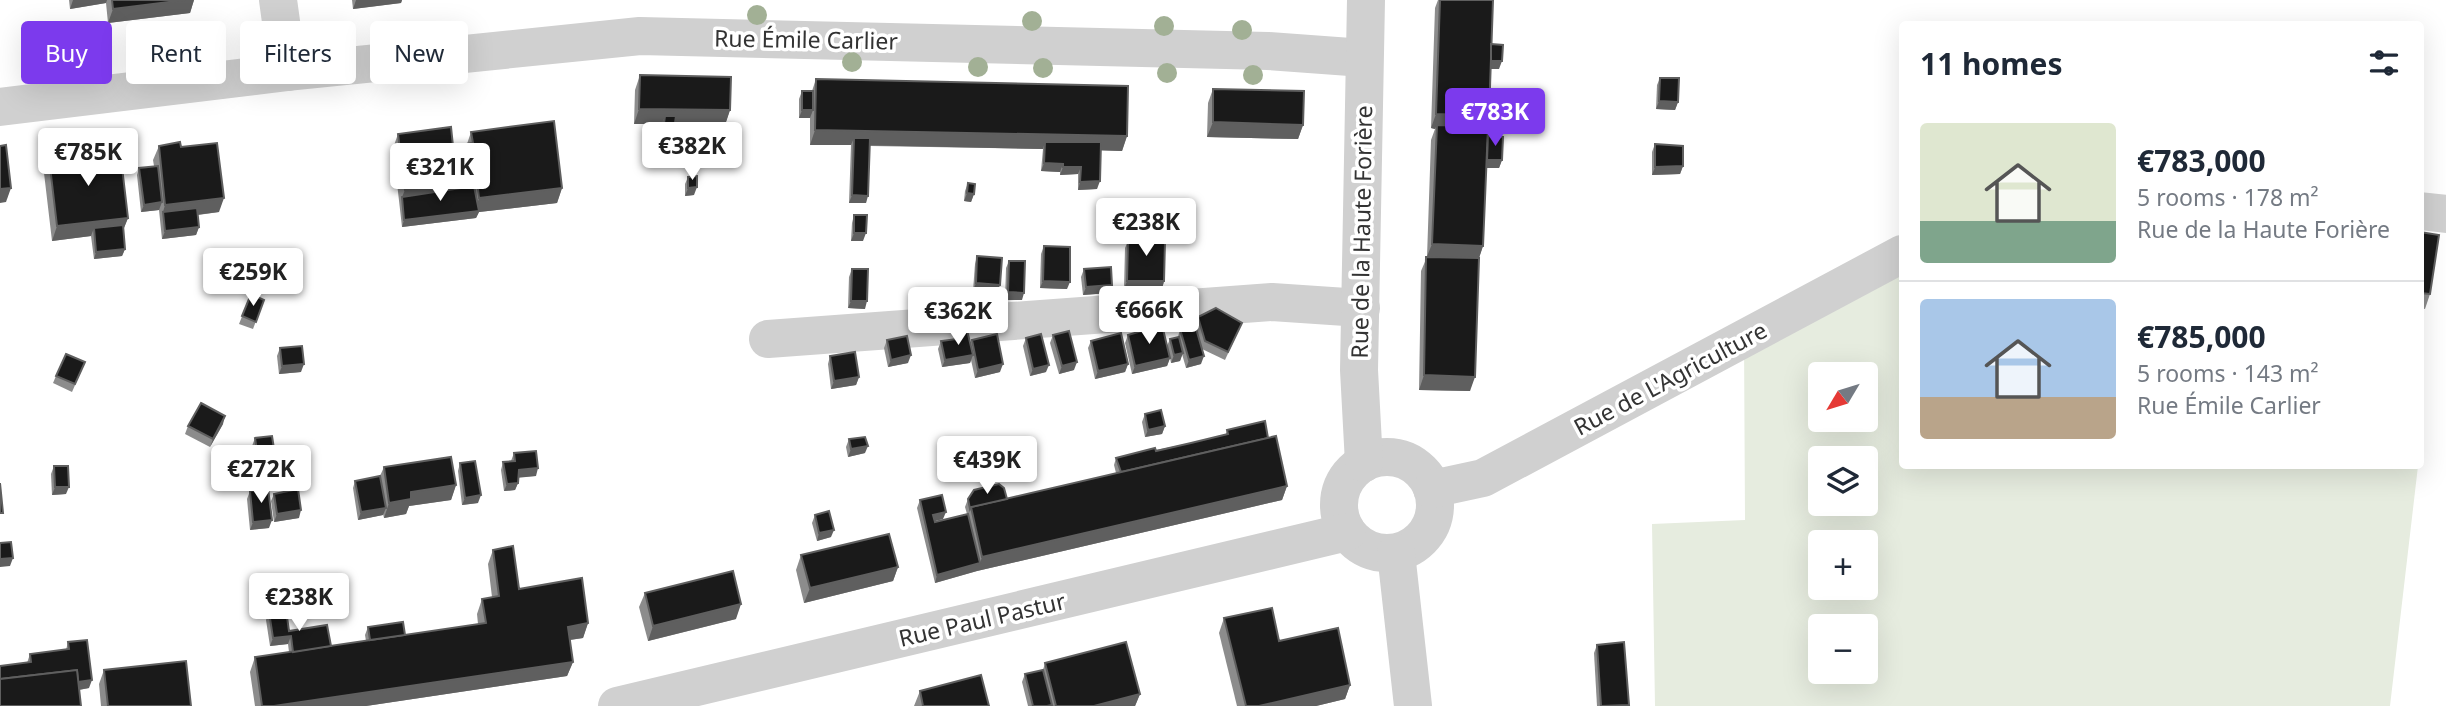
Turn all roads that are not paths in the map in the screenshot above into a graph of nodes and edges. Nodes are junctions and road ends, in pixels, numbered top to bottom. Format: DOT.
graph roads {
  1 [pos="278,0"];
  2 [pos="1366,0"];
  3 [pos="281,21"];
  4 [pos="1364,58"];
  5 [pos="356,65"];
  6 [pos="240,78"];
  7 [pos="0,107"];
  8 [pos="2424,211"];
  9 [pos="2446,214"];
  10 [pos="1899,256"];
  11 [pos="1360,308"];
  12 [pos="768,339"];
  13 [pos="1364,463"];
  14 [pos="1432,489"];
  15 [pos="1347,532"];
  16 [pos="1396,553"];
  17 [pos="617,706"];
  18 [pos="1413,706"];
  1 -- 3 [label="street"];
  2 -- 4 [label="street, Rue de la Haute Forière"];
  4 -- 5 [label="street, Rue Émile Carlier"];
  4 -- 11 [label="street, Rue de la Haute Forière"];
  6 -- 7 [label="street, Rue Émile Carlier"];
  8 -- 9 [label="street"];
  10 -- 14 [label="street, Rue de L'Agriculture"];
  11 -- 12 [label="street"];
  11 -- 13 [label="street, Rue de la Haute Forière"];
  13 -- 14 [label="street"];
  13 -- 15 [label="street"];
  14 -- 16 [label="street"];
  15 -- 16 [label="street"];
  15 -- 17 [label="street, Rue Paul Pastur"];
  16 -- 18 [label="street"];
}
